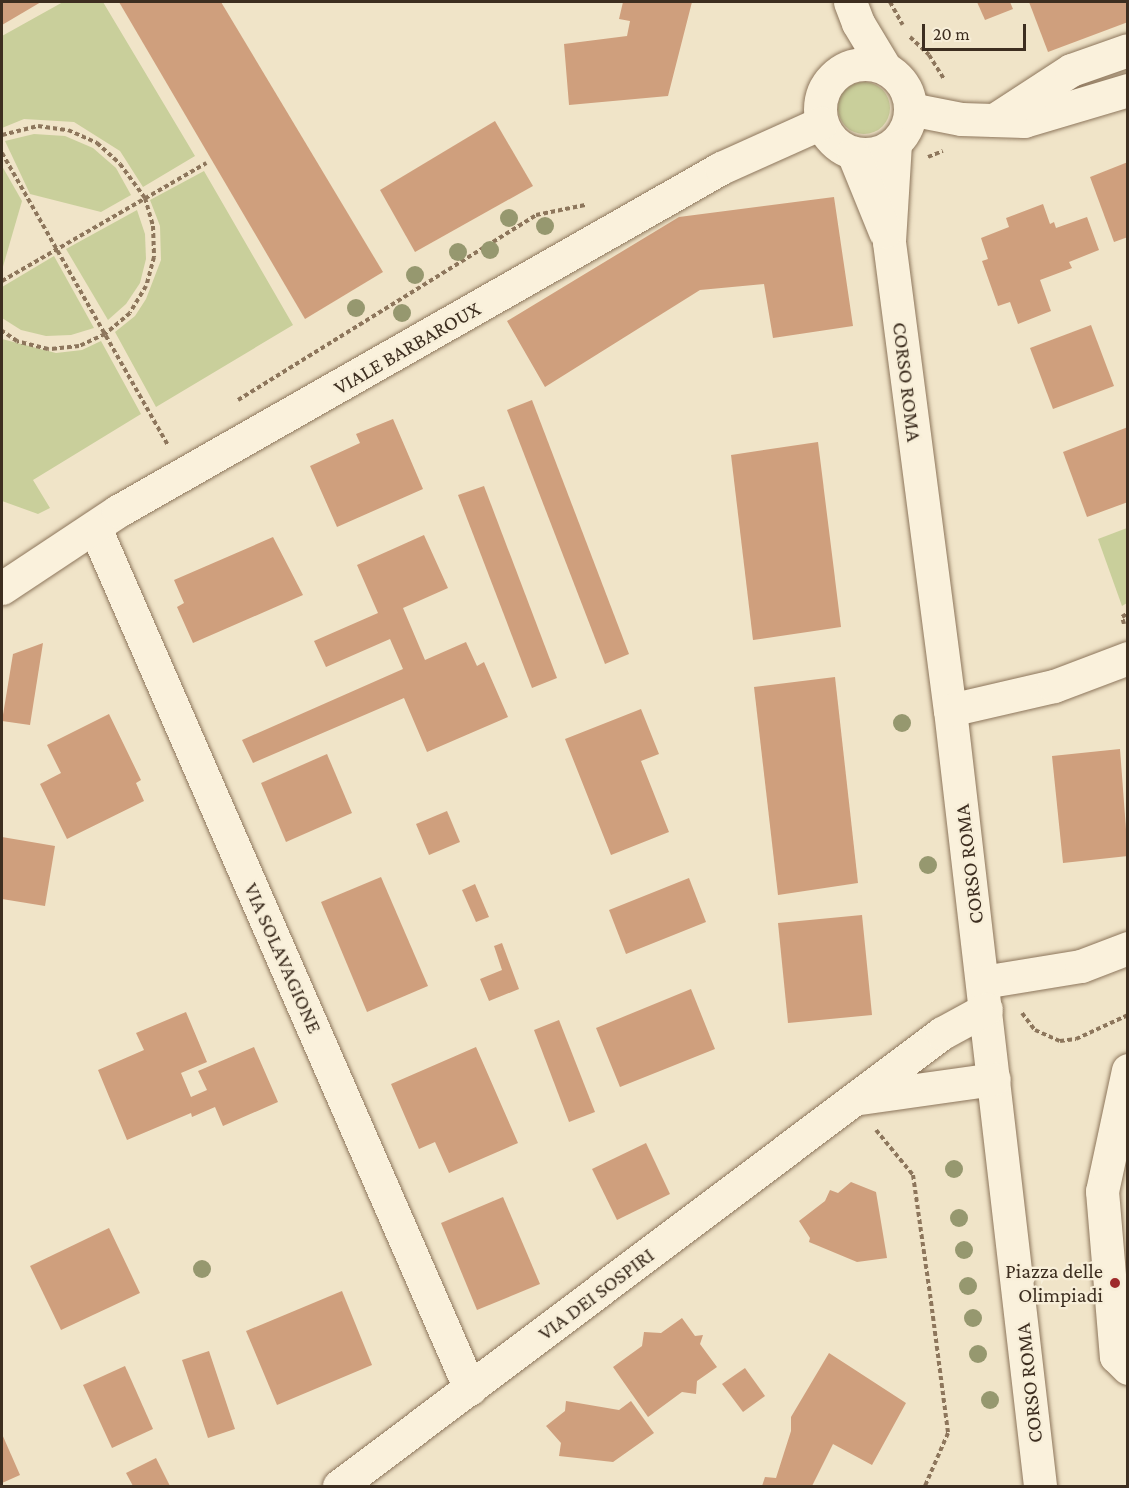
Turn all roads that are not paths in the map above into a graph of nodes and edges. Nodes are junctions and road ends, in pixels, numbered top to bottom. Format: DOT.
graph roads {
  1 [pos="854,12"];
  2 [pos="1128,50"];
  3 [pos="885,68"];
  4 [pos="830,79"];
  5 [pos="1128,90"];
  6 [pos="910,109"];
  7 [pos="994,120"];
  8 [pos="821,123"];
  9 [pos="895,143"];
  10 [pos="853,153"];
  11 [pos="889,243"];
  12 [pos="95,528"];
  13 [pos="2,588"];
  14 [pos="1128,658"];
  15 [pos="950,710"];
  16 [pos="1128,948"];
  17 [pos="985,995"];
  18 [pos="1128,1070"];
  19 [pos="994,1079"];
  20 [pos="852,1100"];
  21 [pos="1128,1368"];
  22 [pos="470,1389"];
  23 [pos="339,1486"];
  24 [pos="1040,1486"];
  1 -- 3 [label="street"];
  1 -- 4 [label="street"];
  2 -- 7 [label="street"];
  3 -- 4 [label="street"];
  3 -- 6 [label="street"];
  4 -- 8 [label="street"];
  5 -- 7 [label="street"];
  6 -- 7 [label="street"];
  6 -- 9 [label="street"];
  8 -- 10 [label="street"];
  8 -- 12 [label="street, VIALE BARBAROUX"];
  9 -- 10 [label="street"];
  9 -- 11 [label="street, CORSO ROMA"];
  10 -- 11 [label="street, CORSO ROMA"];
  11 -- 15 [label="street, CORSO ROMA"];
  12 -- 13 [label="street, VIALE BARBAROUX"];
  12 -- 22 [label="street, VIA SOLAVAGIONE"];
  14 -- 15 [label="street"];
  15 -- 17 [label="street, CORSO ROMA"];
  16 -- 17 [label="street, VIA DEI SOSPIRI"];
  17 -- 19 [label="street, CORSO ROMA"];
  17 -- 20 [label="street, VIA DEI SOSPIRI"];
  18 -- 21 [label="street"];
  19 -- 20 [label="street, VIA DEI SOSPIRI"];
  19 -- 24 [label="street, CORSO ROMA"];
  20 -- 22 [label="street, VIA DEI SOSPIRI"];
  22 -- 23 [label="street, VIA DEI SOSPIRI"];
}
